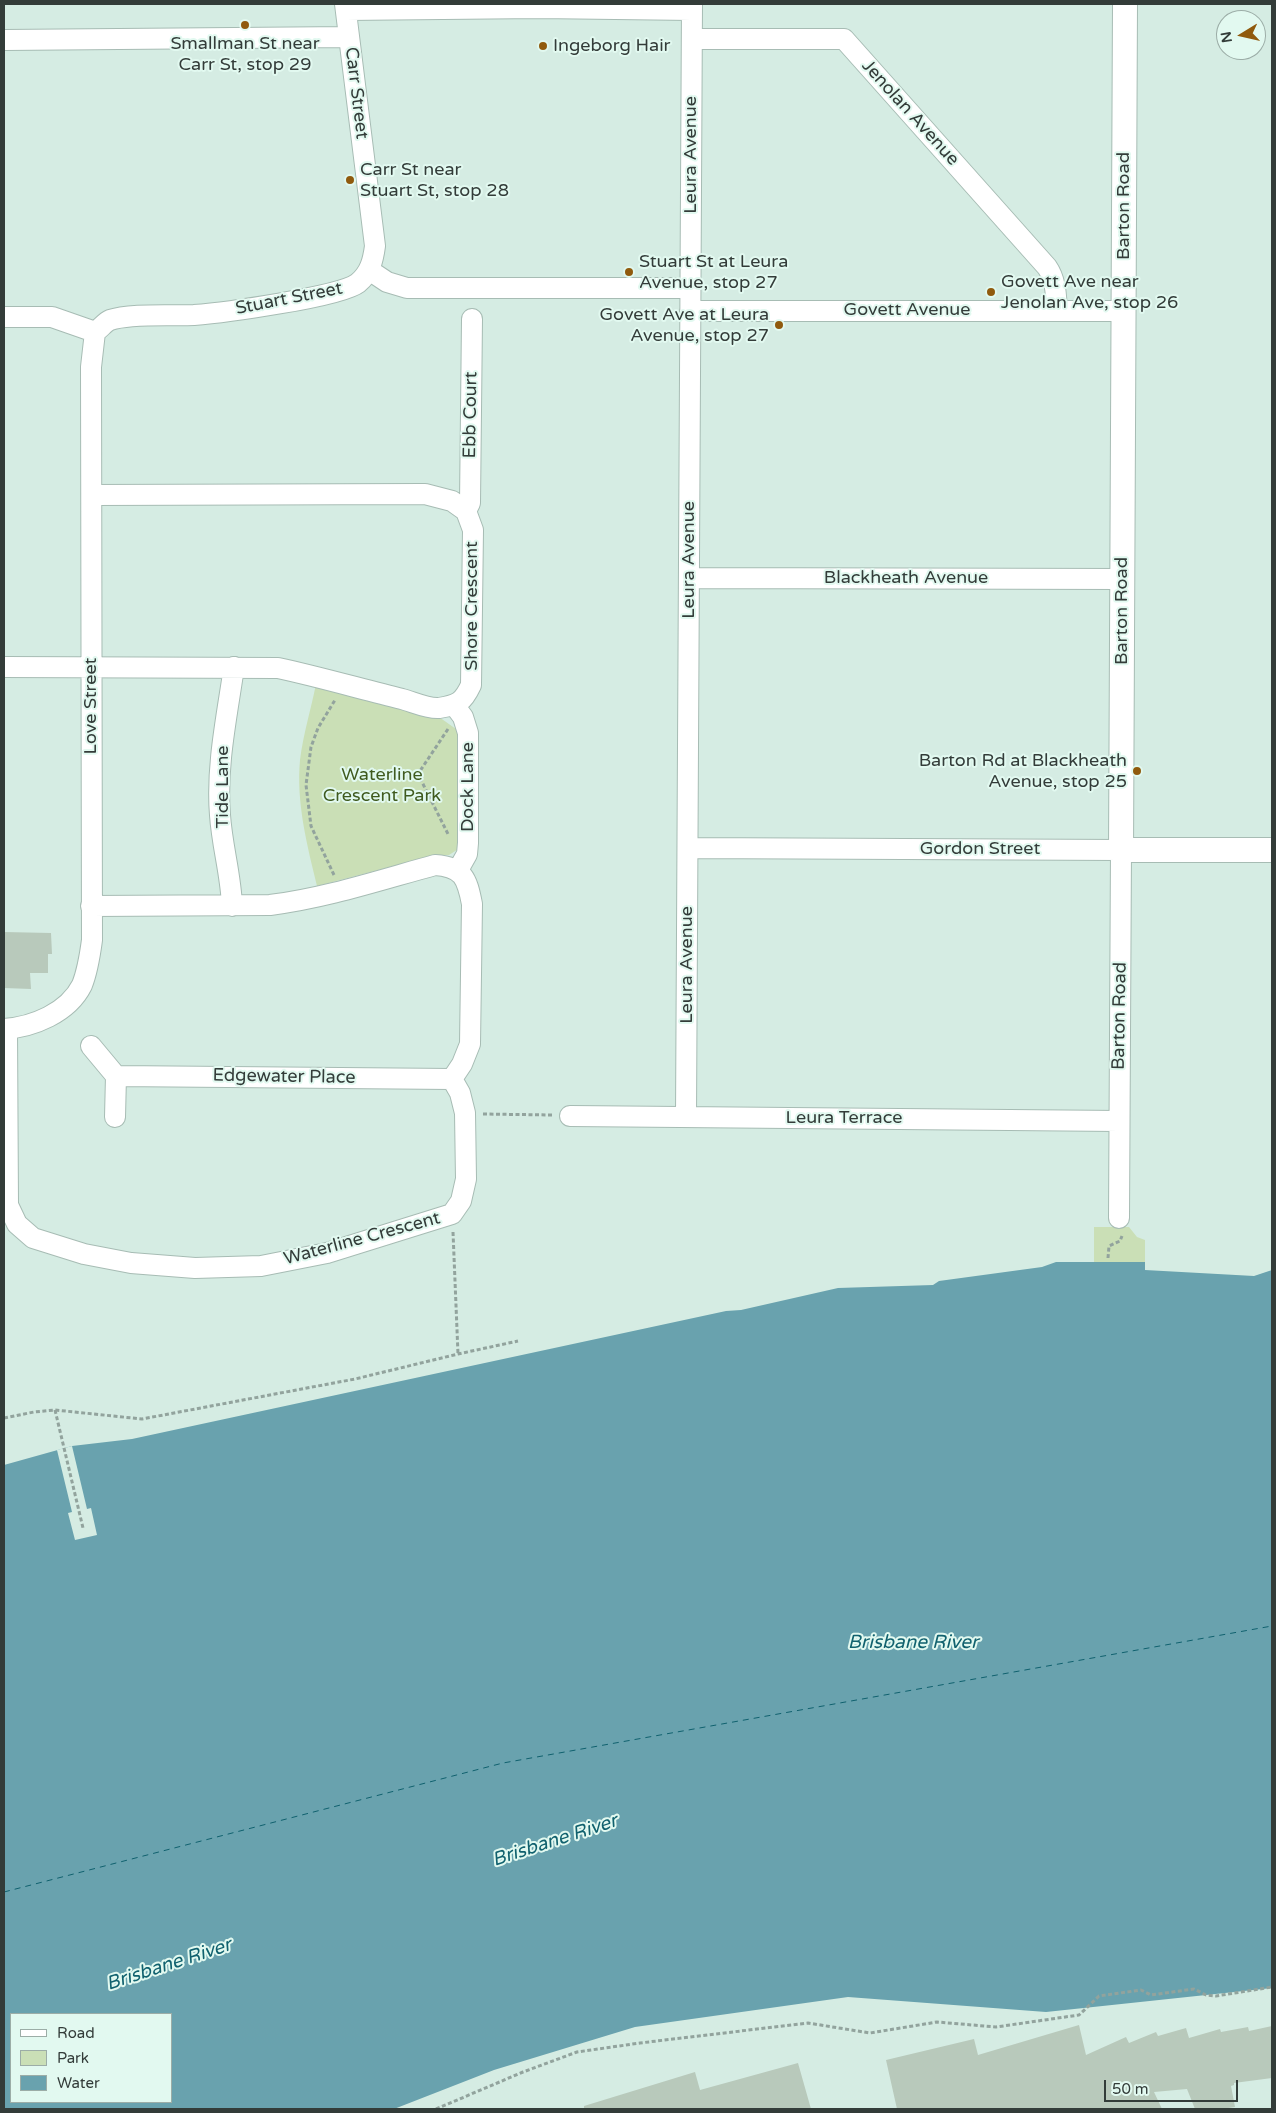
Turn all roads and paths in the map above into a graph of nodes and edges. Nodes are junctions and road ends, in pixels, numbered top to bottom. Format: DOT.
graph roads {
  1 [pos="1125,4"];
  2 [pos="540,6"];
  3 [pos="346,7"];
  4 [pos="692,7"];
  5 [pos="349,37"];
  6 [pos="692,39"];
  7 [pos="4,40"];
  8 [pos="369,270"];
  9 [pos="690,288"];
  10 [pos="1057,310"];
  11 [pos="1123,310"];
  12 [pos="690,311"];
  13 [pos="4,317"];
  14 [pos="472,319"];
  15 [pos="96,332"];
  16 [pos="92,495"];
  17 [pos="466,511"];
  18 [pos="689,578"];
  19 [pos="1122,579"];
  20 [pos="4,667"];
  21 [pos="91,667"];
  22 [pos="234,667"];
  23 [pos="342,684"];
  24 [pos="457,708"];
  25 [pos="688,848"];
  26 [pos="467,850"];
  27 [pos="1122,850"];
  28 [pos="1272,850"];
  29 [pos="458,870"];
  30 [pos="342,891"];
  31 [pos="91,906"];
  32 [pos="232,906"];
  33 [pos="5,1029"];
  34 [pos="91,1046"];
  35 [pos="116,1076"];
  36 [pos="452,1079"];
  37 [pos="465,1113"];
  38 [pos="115,1116"];
  39 [pos="570,1116"];
  40 [pos="686,1117"];
  41 [pos="1119,1120"];
  42 [pos="452,1214"];
  43 [pos="1120,1226"];
  44 [pos="1108,1258"];
  45 [pos="518,1341"];
  46 [pos="458,1354"];
  47 [pos="56,1410"];
  48 [pos="4,1418"];
  49 [pos="83,1528"];
  50 [pos="1272,1987"];
  51 [pos="436,2109"];
  1 -- 11 [label="street, Barton Road"];
  2 -- 3 [label="street"];
  2 -- 4 [label="street"];
  3 -- 5 [label="street, Carr Street"];
  4 -- 6 [label="street, Leura Avenue"];
  5 -- 7 [label="street"];
  5 -- 8 [label="street, Carr Street"];
  6 -- 9 [label="street, Leura Avenue"];
  6 -- 10 [label="street, Jenolan Avenue"];
  8 -- 9 [label="street"];
  8 -- 15 [label="street, Stuart Street"];
  9 -- 12 [label="street, Leura Avenue"];
  10 -- 11 [label="street, Govett Avenue"];
  10 -- 12 [label="street, Govett Avenue"];
  11 -- 19 [label="street, Barton Road"];
  12 -- 18 [label="street, Leura Avenue"];
  13 -- 15 [label="street"];
  14 -- 17 [label="street, Ebb Court"];
  15 -- 16 [label="street, Love Street"];
  16 -- 17 [label="street"];
  16 -- 21 [label="street, Love Street"];
  17 -- 24 [label="street, Shore Crescent"];
  18 -- 19 [label="street, Blackheath Avenue"];
  18 -- 25 [label="street, Leura Avenue"];
  19 -- 27 [label="street, Barton Road"];
  20 -- 21 [label="street"];
  21 -- 22 [label="street"];
  21 -- 31 [label="street, Love Street"];
  22 -- 23 [label="street"];
  22 -- 32 [label="street, Tide Lane"];
  23 -- 24 [label="street"];
  23 -- 30 [label="path"];
  24 -- 26 [label="street, Dock Lane"];
  24 -- 26 [label="path"];
  25 -- 27 [label="street, Gordon Street"];
  25 -- 40 [label="street, Leura Avenue"];
  26 -- 29 [label="street, Dock Lane"];
  27 -- 28 [label="street, Gordon Street"];
  27 -- 41 [label="street, Barton Road"];
  29 -- 30 [label="street"];
  29 -- 36 [label="street"];
  30 -- 32 [label="street"];
  31 -- 32 [label="street"];
  31 -- 33 [label="street, Love Street"];
  33 -- 42 [label="street, Waterline Crescent"];
  34 -- 35 [label="street"];
  35 -- 36 [label="street, Edgewater Place"];
  35 -- 38 [label="street"];
  36 -- 37 [label="street, Waterline Crescent"];
  37 -- 39 [label="path"];
  37 -- 42 [label="street, Waterline Crescent"];
  39 -- 40 [label="street, Leura Terrace"];
  40 -- 41 [label="street, Leura Terrace"];
  41 -- 43 [label="street, Barton Road"];
  42 -- 46 [label="path"];
  43 -- 44 [label="path"];
  45 -- 46 [label="path"];
  46 -- 47 [label="path"];
  47 -- 48 [label="path"];
  47 -- 49 [label="path"];
  50 -- 51 [label="path"];
}
